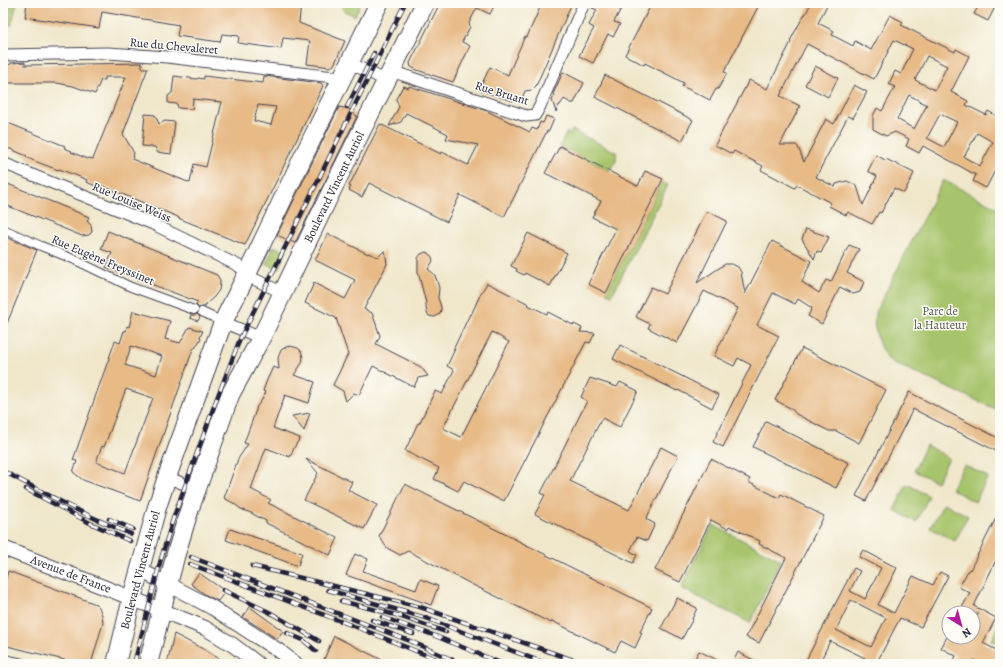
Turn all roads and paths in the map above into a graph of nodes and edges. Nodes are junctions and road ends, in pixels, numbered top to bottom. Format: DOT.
graph roads {
  1 [pos="379,3"];
  2 [pos="425,3"];
  3 [pos="584,3"];
  4 [pos="3,56"];
  5 [pos="346,71"];
  6 [pos="389,76"];
  7 [pos="3,164"];
  8 [pos="3,229"];
  9 [pos="248,272"];
  10 [pos="283,293"];
  11 [pos="222,322"];
  12 [pos="261,338"];
  13 [pos="167,477"];
  14 [pos="196,489"];
  15 [pos="3,548"];
  16 [pos="139,570"];
  17 [pos="168,584"];
  18 [pos="132,598"];
  19 [pos="161,610"];
  20 [pos="3,660"];
  21 [pos="21,664"];
  22 [pos="116,664"];
  23 [pos="148,664"];
  24 [pos="258,664"];
  25 [pos="296,664"];
  1 -- 5 [label="main road, Boulevard Vincent Auriol"];
  2 -- 6 [label="main road, Boulevard Vincent Auriol"];
  3 -- 6 [label="street, Rue Bruant"];
  4 -- 5 [label="street, Rue du Chevaleret"];
  5 -- 6 [label="street"];
  5 -- 9 [label="main road, Boulevard Vincent Auriol"];
  6 -- 10 [label="main road, Boulevard Vincent Auriol"];
  7 -- 9 [label="street, Rue Louise Weiss"];
  8 -- 11 [label="street, Rue Eugène Freyssinet"];
  9 -- 10 [label="street"];
  9 -- 11 [label="main road, Boulevard Vincent Auriol"];
  10 -- 12 [label="main road, Boulevard Vincent Auriol"];
  11 -- 12 [label="street"];
  11 -- 13 [label="main road, Boulevard Vincent Auriol"];
  12 -- 14 [label="main road, Boulevard Vincent Auriol"];
  13 -- 14 [label="street"];
  13 -- 16 [label="main road, Boulevard Vincent Auriol"];
  14 -- 17 [label="main road, Boulevard Vincent Auriol"];
  15 -- 18 [label="street, Avenue de France"];
  16 -- 17 [label="street"];
  16 -- 18 [label="main road, Boulevard Vincent Auriol"];
  17 -- 19 [label="main road, Boulevard Vincent Auriol"];
  17 -- 25 [label="street"];
  18 -- 19 [label="street, Avenue de France"];
  18 -- 22 [label="main road, Boulevard Vincent Auriol"];
  19 -- 23 [label="main road, Boulevard Vincent Auriol"];
  19 -- 24 [label="street, Avenue de France"];
  20 -- 21 [label="street"];
}
